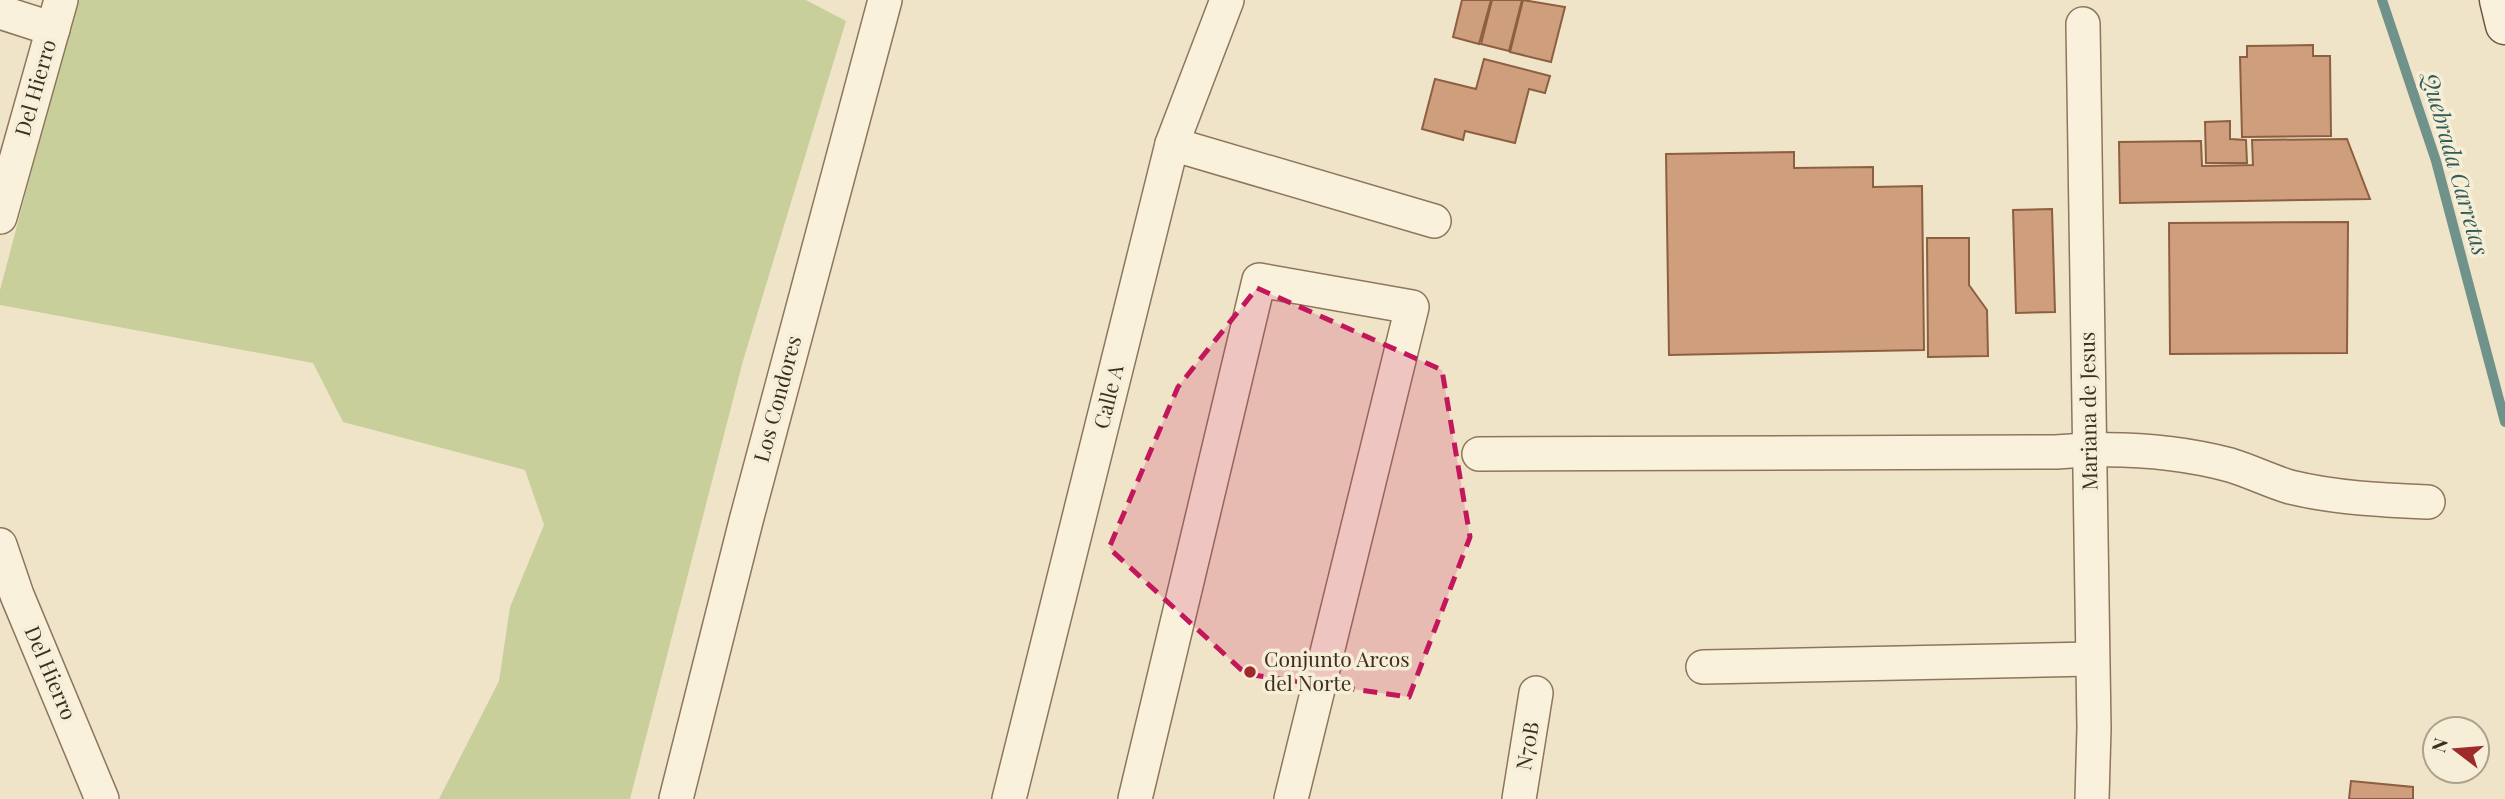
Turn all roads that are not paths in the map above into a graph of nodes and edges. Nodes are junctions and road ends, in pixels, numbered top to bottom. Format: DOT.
graph roads {
  1 [pos="885,0"];
  2 [pos="1227,0"];
  3 [pos="2499,0"];
  4 [pos="0,12"];
  5 [pos="57,15"];
  6 [pos="2083,24"];
  7 [pos="2505,26"];
  8 [pos="1172,144"];
  9 [pos="0,217"];
  10 [pos="1434,221"];
  11 [pos="2091,449"];
  12 [pos="1479,454"];
  13 [pos="2428,502"];
  14 [pos="0,545"];
  15 [pos="2091,659"];
  16 [pos="1703,667"];
  17 [pos="1536,693"];
  18 [pos="102,799"];
  19 [pos="676,799"];
  20 [pos="1009,799"];
  21 [pos="1135,799"];
  22 [pos="1291,799"];
  23 [pos="1518,799"];
  24 [pos="2092,799"];
  1 -- 19 [label="street, Los Condores"];
  2 -- 8 [label="street, Calle A"];
  3 -- 7 [label="main road"];
  4 -- 5 [label="street"];
  5 -- 9 [label="street, Del Hierro"];
  6 -- 11 [label="street, Mariana de Jesus"];
  8 -- 10 [label="street"];
  8 -- 20 [label="street, Calle A"];
  11 -- 12 [label="street"];
  11 -- 13 [label="street"];
  11 -- 15 [label="street, Mariana de Jesus"];
  14 -- 18 [label="street, Del Hierro"];
  15 -- 16 [label="street"];
  15 -- 24 [label="street, Mariana de Jesus"];
  17 -- 23 [label="street, N70B"];
  21 -- 22 [label="street"];
}
